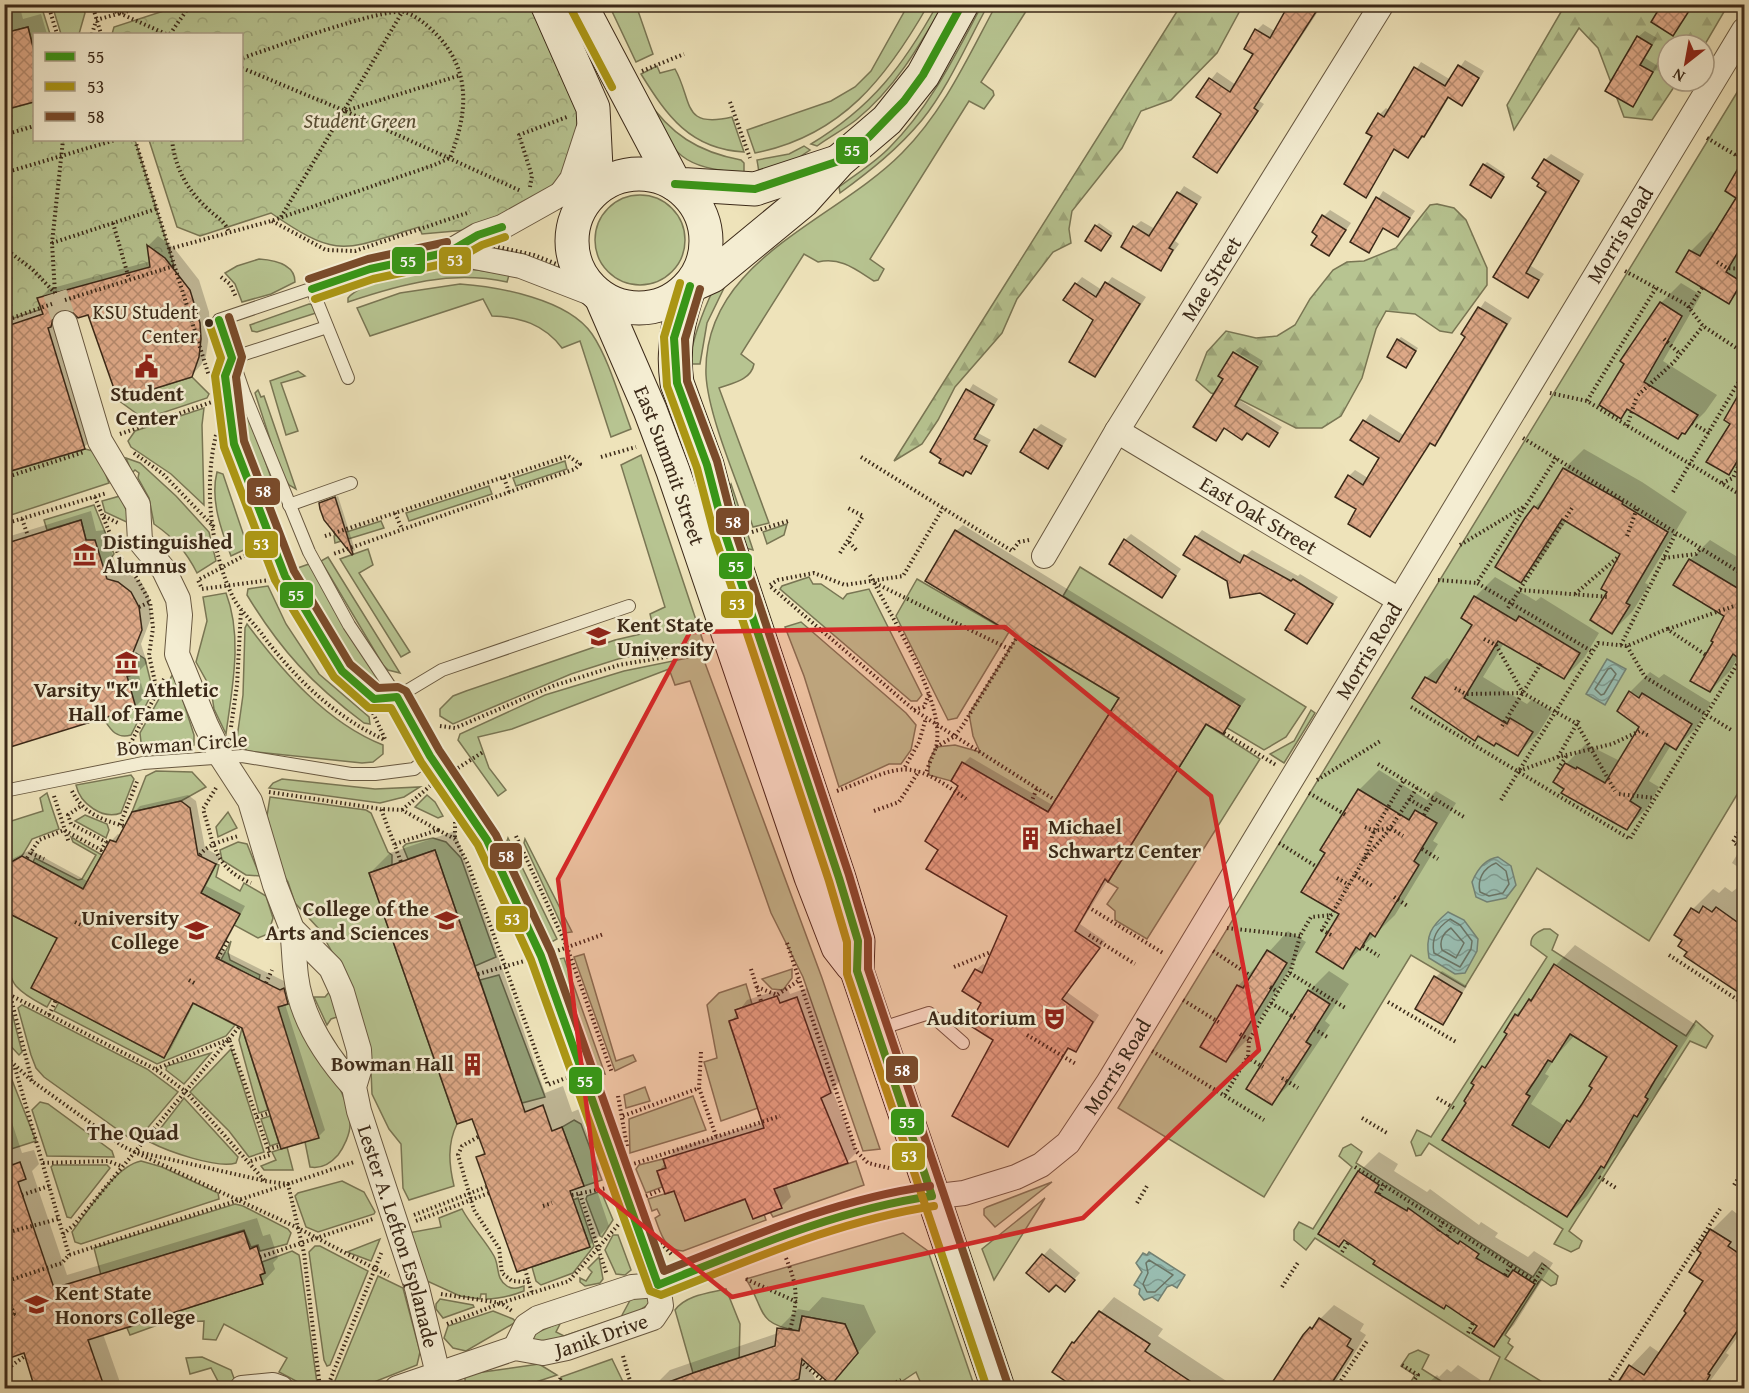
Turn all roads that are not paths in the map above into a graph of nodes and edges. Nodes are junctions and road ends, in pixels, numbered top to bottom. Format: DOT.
graph roads {
  1 [pos="547,4"];
  2 [pos="580,4"];
  3 [pos="962,4"];
  4 [pos="1382,4"];
  5 [pos="1744,30"];
  6 [pos="593,108"];
  7 [pos="839,161"];
  8 [pos="675,184"];
  9 [pos="597,188"];
  10 [pos="566,202"];
  11 [pos="449,252"];
  12 [pos="701,281"];
  13 [pos="312,289"];
  14 [pos="601,297"];
  15 [pos="65,323"];
  16 [pos="327,327"];
  17 [pos="232,358"];
  18 [pos="348,378"];
  19 [pos="1118,431"];
  20 [pos="351,483"];
  21 [pos="289,506"];
  22 [pos="1039,548"];
  23 [pos="1399,600"];
  24 [pos="629,606"];
  25 [pos="397,697"];
  26 [pos="430,756"];
  27 [pos="225,762"];
  28 [pos="4,790"];
  29 [pos="292,929"];
  30 [pos="857,970"];
  31 [pos="877,1030"];
  32 [pos="963,1043"];
  33 [pos="354,1087"];
  34 [pos="932,1196"];
  35 [pos="658,1285"];
  36 [pos="515,1348"];
  37 [pos="438,1381"];
  38 [pos="242,1389"];
  39 [pos="281,1389"];
  40 [pos="397,1389"];
  41 [pos="998,1389"];
  1 -- 6 [label="main road"];
  2 -- 8 [label="main road"];
  3 -- 7 [label="main road"];
  4 -- 19 [label="street, Mae Street"];
  5 -- 23 [label="street, Morris Road"];
  6 -- 9 [label="main road"];
  6 -- 10 [label="street"];
  7 -- 8 [label="main road"];
  7 -- 12 [label="main road"];
  8 -- 9 [label="main road"];
  8 -- 12 [label="main road"];
  9 -- 10 [label="street"];
  9 -- 14 [label="main road"];
  10 -- 11 [label="street"];
  11 -- 13 [label="lane"];
  11 -- 14 [label="street"];
  12 -- 14 [label="main road"];
  12 -- 30 [label="main road, East Summit Street"];
  13 -- 16 [label="lane"];
  13 -- 17 [label="lane"];
  14 -- 30 [label="main road, East Summit Street"];
  15 -- 27 [label="street, Lester A. Lefton Esplanade"];
  16 -- 17 [label="lane"];
  16 -- 18 [label="lane"];
  17 -- 21 [label="lane"];
  17 -- 25 [label="lane"];
  19 -- 22 [label="street, Mae Street"];
  19 -- 23 [label="street, East Oak Street"];
  20 -- 21 [label="lane"];
  21 -- 25 [label="lane"];
  23 -- 34 [label="street, Morris Road"];
  24 -- 25 [label="lane"];
  25 -- 26 [label="lane"];
  26 -- 27 [label="lane, Bowman Circle"];
  26 -- 35 [label="lane"];
  27 -- 28 [label="lane, Bowman Circle"];
  27 -- 29 [label="street, Lester A. Lefton Esplanade"];
  29 -- 33 [label="street, Lester A. Lefton Esplanade"];
  29 -- 33 [label="street, Lester A. Lefton Esplanade"];
  30 -- 31 [label="main road, East Summit Street"];
  31 -- 32 [label="lane"];
  31 -- 34 [label="main road, East Summit Street"];
  33 -- 37 [label="street, Lester A. Lefton Esplanade"];
  34 -- 35 [label="street, Janik Drive"];
  34 -- 41 [label="main road, East Summit Street"];
  35 -- 36 [label="street, Janik Drive"];
  35 -- 36 [label="street, Janik Drive"];
  36 -- 37 [label="street, Janik Drive"];
  37 -- 40 [label="street, Janik Drive"];
  38 -- 39 [label="street"];
}
